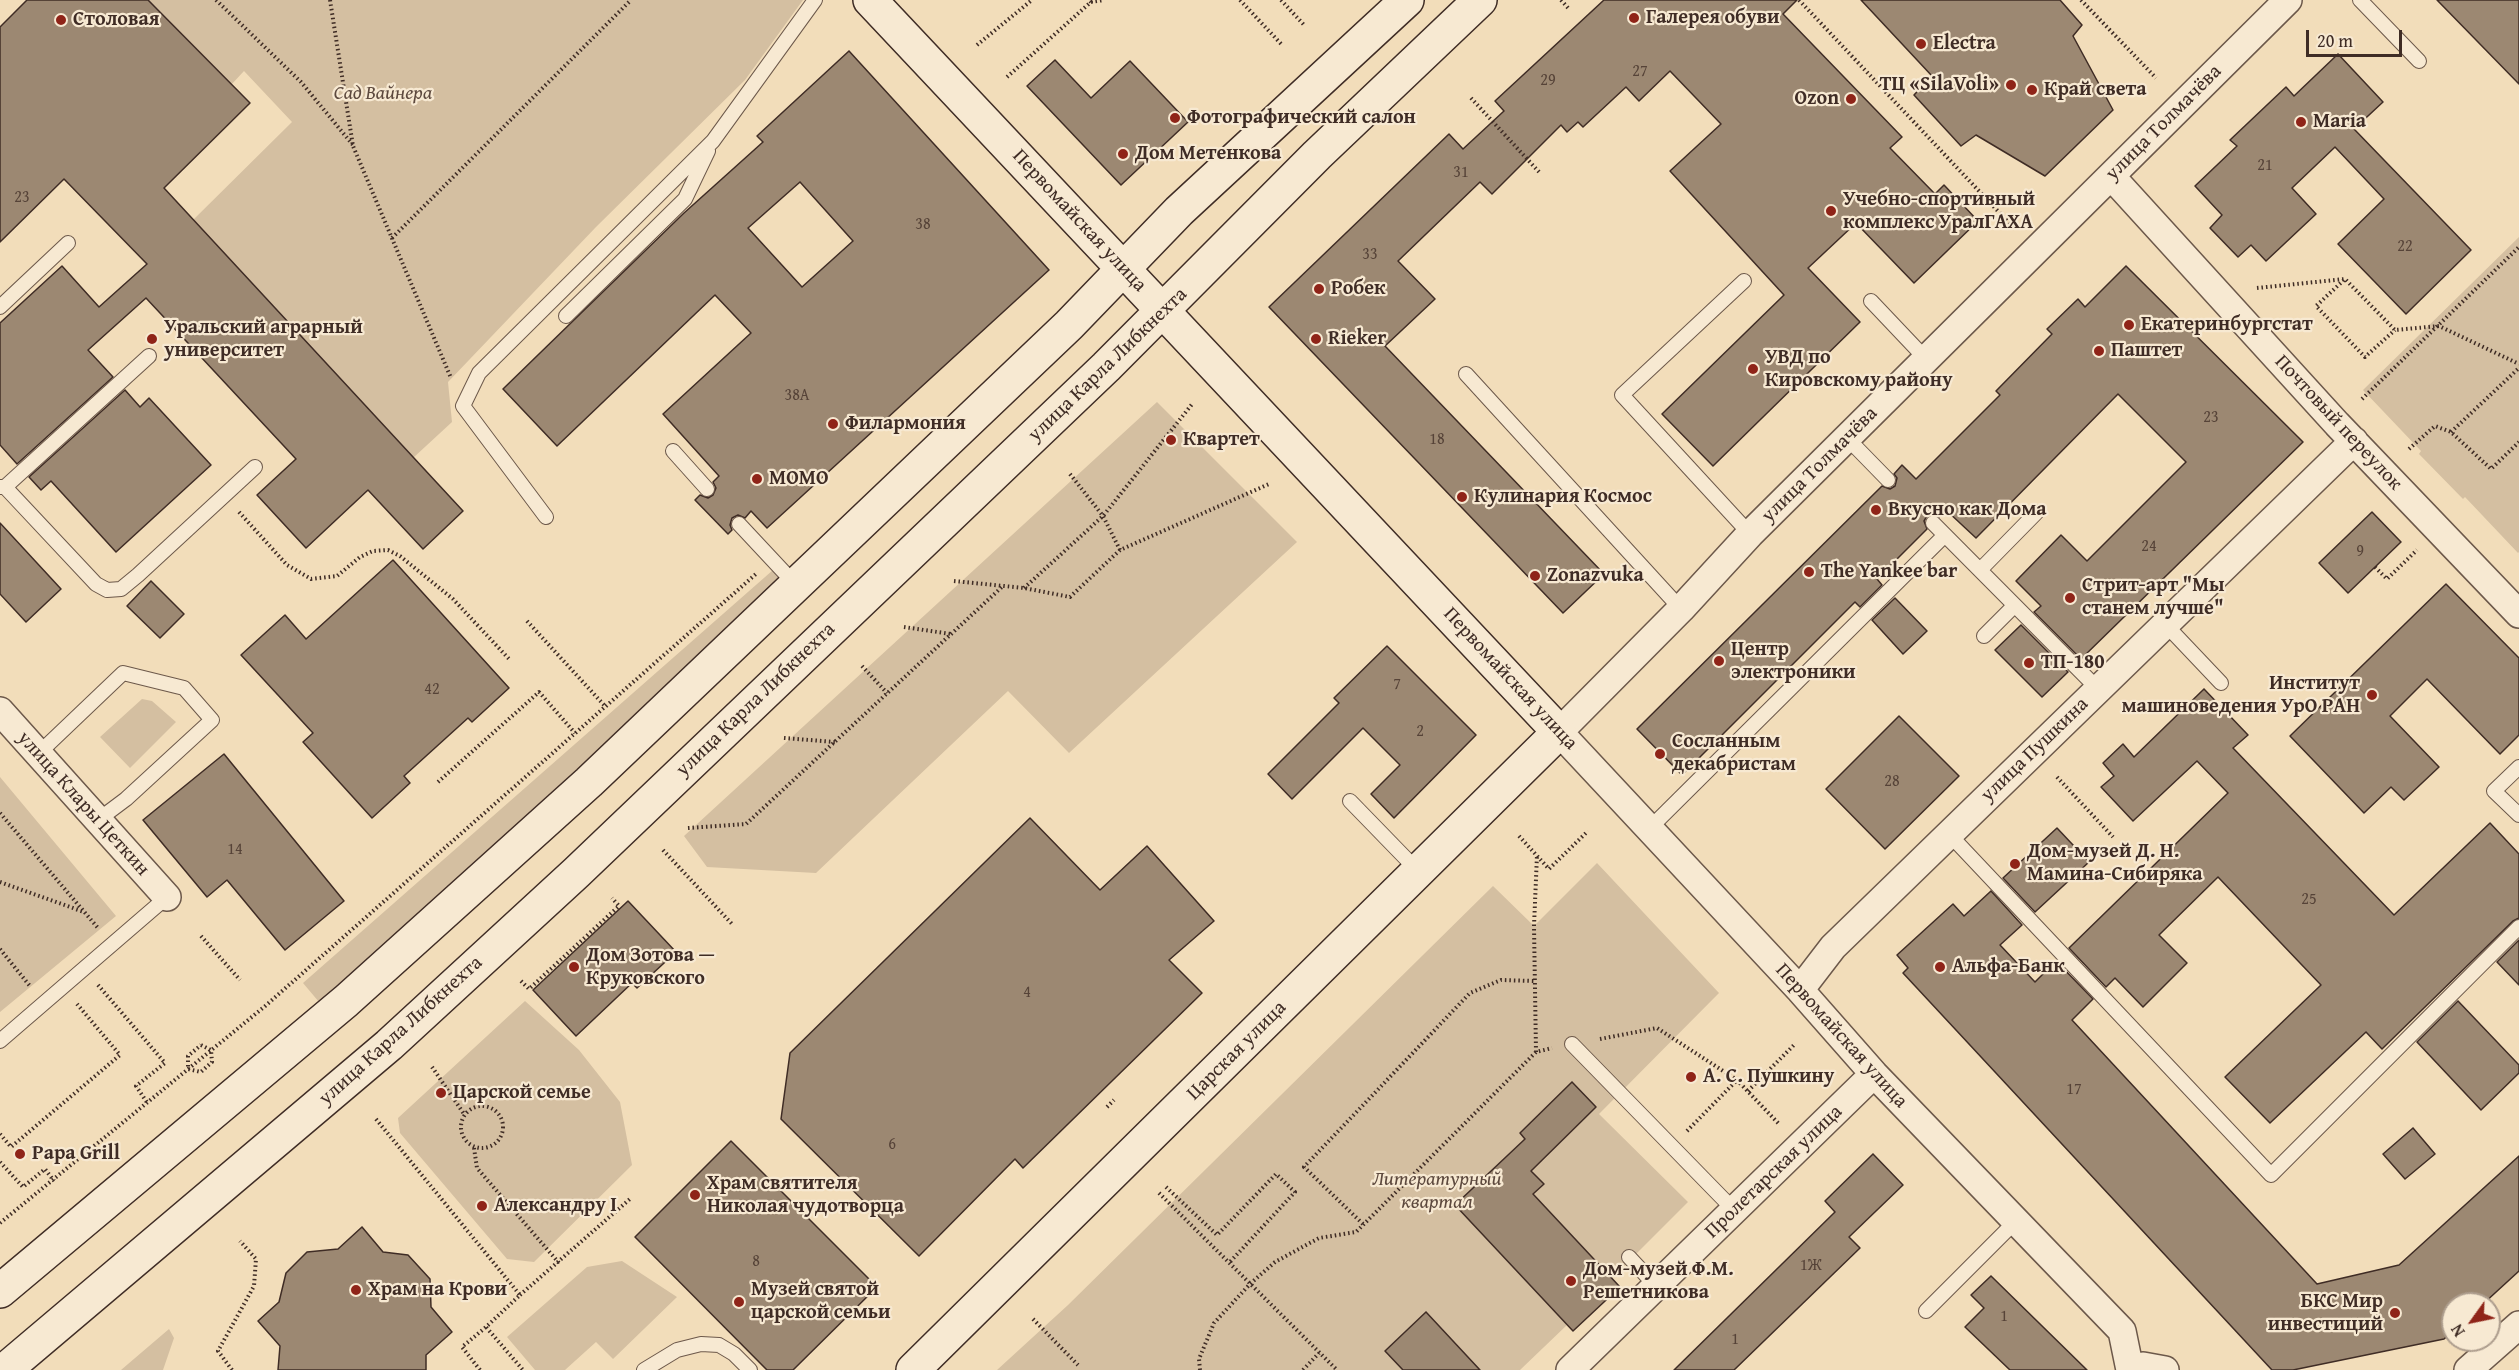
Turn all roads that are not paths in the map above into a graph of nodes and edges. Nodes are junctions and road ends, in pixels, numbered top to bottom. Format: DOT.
graph roads {
  1 [pos="815,0"];
  2 [pos="870,0"];
  3 [pos="1407,0"];
  4 [pos="1480,0"];
  5 [pos="2288,0"];
  6 [pos="2360,0"];
  7 [pos="2419,62"];
  8 [pos="713,141"];
  9 [pos="2110,176"];
  10 [pos="68,243"];
  11 [pos="1122,269"];
  12 [pos="1744,281"];
  13 [pos="1871,301"];
  14 [pos="0,307"];
  15 [pos="1164,312"];
  16 [pos="566,316"];
  17 [pos="149,356"];
  18 [pos="1926,359"];
  19 [pos="1466,374"];
  20 [pos="1847,438"];
  21 [pos="2354,441"];
  22 [pos="673,451"];
  23 [pos="255,467"];
  24 [pos="1888,480"];
  25 [pos="3,487"];
  26 [pos="707,489"];
  27 [pos="2037,512"];
  28 [pos="546,517"];
  29 [pos="1933,523"];
  30 [pos="739,524"];
  31 [pos="1750,534"];
  32 [pos="1945,535"];
  33 [pos="1980,570"];
  34 [pos="796,585"];
  35 [pos="2014,606"];
  36 [pos="1681,609"];
  37 [pos="2519,614"];
  38 [pos="2164,624"];
  39 [pos="1984,636"];
  40 [pos="2221,683"];
  41 [pos="2098,688"];
  42 [pos="0,711"];
  43 [pos="1559,732"];
  44 [pos="38,753"];
  45 [pos="2519,767"];
  46 [pos="1350,801"];
  47 [pos="2519,815"];
  48 [pos="98,820"];
  49 [pos="1649,829"];
  50 [pos="1949,834"];
  51 [pos="1419,872"];
  52 [pos="167,897"];
  53 [pos="2519,927"];
  54 [pos="1800,990"];
  55 [pos="0,1041"];
  56 [pos="1572,1044"];
  57 [pos="1874,1074"];
  58 [pos="1734,1210"];
  59 [pos="2015,1221"];
  60 [pos="1629,1257"];
  61 [pos="1656,1286"];
  62 [pos="0,1291"];
  63 [pos="1926,1311"];
  64 [pos="2519,1325"];
  65 [pos="5,1370"];
  66 [pos="644,1370"];
  67 [pos="750,1370"];
  68 [pos="913,1370"];
  69 [pos="1570,1370"];
  70 [pos="2130,1370"];
  71 [pos="2165,1370"];
  72 [pos="2468,1370"];
  1 -- 8 [label="lane"];
  2 -- 11 [label="main road, Первомайская улица"];
  3 -- 11 [label="main road"];
  4 -- 15 [label="main road, улица Карла Либкнехта"];
  5 -- 9 [label="street, улица Толмачёва"];
  6 -- 7 [label="lane"];
  8 -- 16 [label="lane"];
  8 -- 28 [label="lane"];
  9 -- 18 [label="street, улица Толмачёва"];
  9 -- 21 [label="street, Почтовый переулок"];
  10 -- 14 [label="lane"];
  11 -- 15 [label="main road, Первомайская улица"];
  11 -- 34 [label="main road"];
  12 -- 31 [label="lane"];
  13 -- 18 [label="lane"];
  15 -- 43 [label="main road, Первомайская улица"];
  15 -- 65 [label="main road, улица Карла Либкнехта"];
  17 -- 25 [label="lane"];
  18 -- 20 [label="street, улица Толмачёва"];
  19 -- 36 [label="lane"];
  20 -- 24 [label="lane"];
  20 -- 31 [label="street, улица Толмачёва"];
  21 -- 37 [label="street, Почтовый переулок"];
  21 -- 38 [label="street, улица Пушкина"];
  22 -- 26 [label="lane"];
  23 -- 25 [label="lane"];
  27 -- 33 [label="lane"];
  29 -- 32 [label="lane"];
  30 -- 34 [label="lane"];
  31 -- 36 [label="street, улица Толмачёва"];
  32 -- 33 [label="lane"];
  32 -- 49 [label="lane"];
  33 -- 35 [label="lane"];
  34 -- 62 [label="main road"];
  35 -- 39 [label="lane"];
  35 -- 41 [label="lane"];
  36 -- 43 [label="street, улица Толмачёва"];
  38 -- 40 [label="lane"];
  38 -- 41 [label="street, улица Пушкина"];
  41 -- 50 [label="street, улица Пушкина"];
  42 -- 44 [label="street, улица Клары Цеткин"];
  43 -- 49 [label="street, Первомайская улица"];
  43 -- 51 [label="main road, Царская улица"];
  44 -- 48 [label="street, улица Клары Цеткин"];
  44 -- 48 [label="lane"];
  45 -- 47 [label="lane"];
  46 -- 51 [label="lane"];
  48 -- 52 [label="street, улица Клары Цеткин"];
  49 -- 54 [label="street, Первомайская улица"];
  50 -- 53 [label="lane"];
  50 -- 54 [label="street, улица Пушкина"];
  51 -- 68 [label="main road, Царская улица"];
  52 -- 55 [label="lane"];
  54 -- 57 [label="street, Первомайская улица"];
  56 -- 58 [label="lane"];
  57 -- 58 [label="street, Пролетарская улица"];
  57 -- 59 [label="street, Первомайская улица"];
  58 -- 61 [label="street, Пролетарская улица"];
  59 -- 63 [label="lane"];
  59 -- 70 [label="street, Первомайская улица"];
  60 -- 61 [label="lane"];
  61 -- 69 [label="street, Пролетарская улица"];
  64 -- 72 [label="street"];
  66 -- 67 [label="lane"];
  70 -- 71 [label="street"];
}
